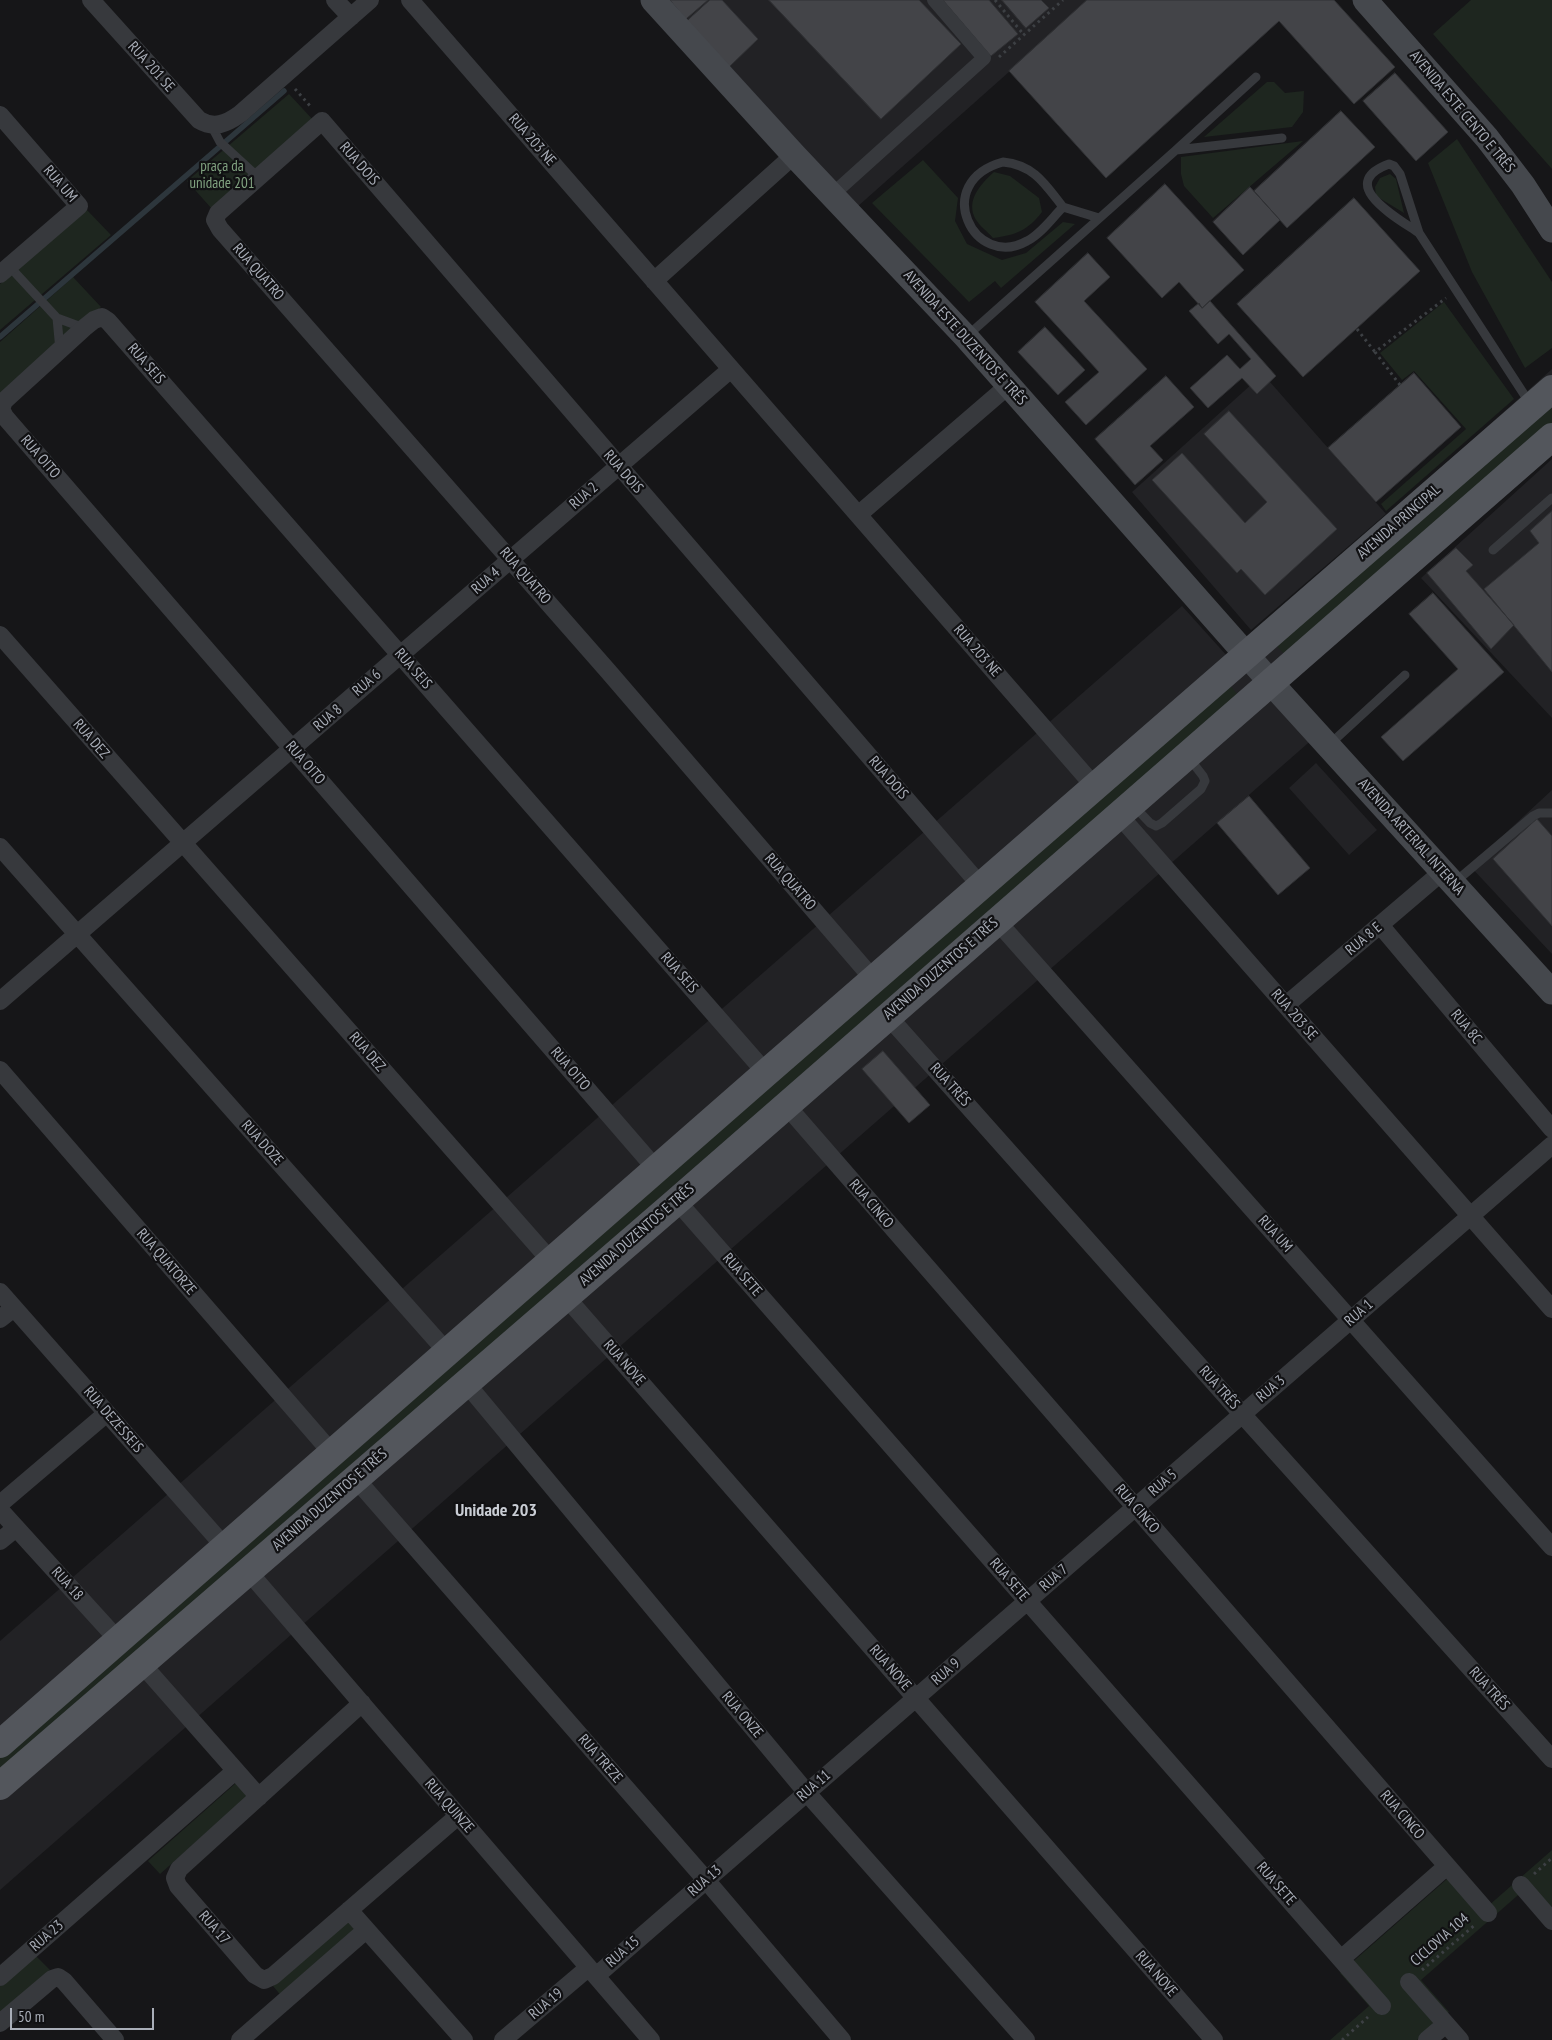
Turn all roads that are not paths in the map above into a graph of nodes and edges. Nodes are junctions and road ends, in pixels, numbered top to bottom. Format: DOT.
graph roads {
  1 [pos="91,0"];
  2 [pos="335,0"];
  3 [pos="370,0"];
  4 [pos="410,0"];
  5 [pos="653,0"];
  6 [pos="934,0"];
  7 [pos="1365,0"];
  8 [pos="351,17"];
  9 [pos="1256,77"];
  10 [pos="0,115"];
  11 [pos="216,131"];
  12 [pos="1282,138"];
  13 [pos="1176,150"];
  14 [pos="794,155"];
  15 [pos="258,177"];
  16 [pos="832,195"];
  17 [pos="1064,207"];
  18 [pos="1099,218"];
  19 [pos="1552,230"];
  20 [pos="1419,233"];
  21 [pos="4,270"];
  22 [pos="654,281"];
  23 [pos="58,318"];
  24 [pos="84,328"];
  25 [pos="966,337"];
  26 [pos="55,355"];
  27 [pos="731,369"];
  28 [pos="1009,385"];
  29 [pos="1542,398"];
  30 [pos="1552,437"];
  31 [pos="618,467"];
  32 [pos="1552,498"];
  33 [pos="858,515"];
  34 [pos="561,516"];
  35 [pos="1493,550"];
  36 [pos="511,560"];
  37 [pos="456,607"];
  38 [pos="0,635"];
  39 [pos="400,655"];
  40 [pos="1247,655"];
  41 [pos="1405,674"];
  42 [pos="1270,682"];
  43 [pos="348,700"];
  44 [pos="1328,746"];
  45 [pos="292,748"];
  46 [pos="1186,755"];
  47 [pos="1095,787"];
  48 [pos="1125,809"];
  49 [pos="1552,814"];
  50 [pos="183,843"];
  51 [pos="0,847"];
  52 [pos="1448,878"];
  53 [pos="981,886"];
  54 [pos="997,921"];
  55 [pos="1380,925"];
  56 [pos="77,934"];
  57 [pos="874,980"];
  58 [pos="1552,992"];
  59 [pos="0,1001"];
  60 [pos="1286,1005"];
  61 [pos="888,1016"];
  62 [pos="0,1070"];
  63 [pos="766,1073"];
  64 [pos="786,1105"];
  65 [pos="1552,1129"];
  66 [pos="1552,1145"];
  67 [pos="656,1169"];
  68 [pos="677,1201"];
  69 [pos="1471,1216"];
  70 [pos="551,1261"];
  71 [pos="0,1292"];
  72 [pos="566,1296"];
  73 [pos="14,1308"];
  74 [pos="1552,1309"];
  75 [pos="0,1319"];
  76 [pos="1351,1320"];
  77 [pos="447,1352"];
  78 [pos="1302,1362"];
  79 [pos="466,1383"];
  80 [pos="107,1413"];
  81 [pos="1242,1414"];
  82 [pos="332,1453"];
  83 [pos="1195,1455"];
  84 [pos="356,1479"];
  85 [pos="0,1504"];
  86 [pos="1135,1507"];
  87 [pos="0,1510"];
  88 [pos="16,1528"];
  89 [pos="0,1541"];
  90 [pos="225,1547"];
  91 [pos="1552,1547"];
  92 [pos="1085,1551"];
  93 [pos="248,1571"];
  94 [pos="1027,1601"];
  95 [pos="118,1640"];
  96 [pos="977,1644"];
  97 [pos="141,1664"];
  98 [pos="916,1698"];
  99 [pos="362,1703"];
  100 [pos="868,1739"];
  101 [pos="0,1744"];
  102 [pos="1552,1759"];
  103 [pos="236,1772"];
  104 [pos="0,1786"];
  105 [pos="807,1793"];
  106 [pos="259,1796"];
  107 [pos="458,1816"];
  108 [pos="760,1833"];
  109 [pos="1447,1866"];
  110 [pos="706,1880"];
  111 [pos="1521,1885"];
  112 [pos="349,1910"];
  113 [pos="1488,1913"];
  114 [pos="1552,1921"];
  115 [pos="650,1928"];
  116 [pos="366,1930"];
  117 [pos="1341,1959"];
  118 [pos="592,1972"];
  119 [pos="0,1977"];
  120 [pos="1409,1982"];
  121 [pos="1382,2006"];
  122 [pos="0,2023"];
  123 [pos="1446,2024"];
  124 [pos="461,2039"];
  125 [pos="114,2040"];
  126 [pos="240,2040"];
  127 [pos="503,2040"];
  128 [pos="651,2040"];
  129 [pos="842,2040"];
  130 [pos="1026,2040"];
  131 [pos="1214,2040"];
  132 [pos="1427,2040"];
  133 [pos="1460,2040"];
  1 -- 11 [label="street, RUA 201 SE"];
  2 -- 8 [label="street"];
  3 -- 8 [label="street"];
  4 -- 22 [label="street, RUA 203 NE"];
  5 -- 14 [label="main road, AVENIDA ESTE DUZENTOS E TRÊS"];
  6 -- 16 [label="street"];
  7 -- 19 [label="main road, AVENIDA ESTE CENTO E TRÊS"];
  8 -- 11 [label="street"];
  9 -- 13 [label="lane"];
  10 -- 21 [label="street, RUA UM"];
  11 -- 15 [label="lane"];
  12 -- 13 [label="lane"];
  13 -- 18 [label="lane"];
  14 -- 16 [label="main road, AVENIDA ESTE DUZENTOS E TRÊS"];
  14 -- 22 [label="street"];
  15 -- 31 [label="street, RUA DOIS"];
  15 -- 36 [label="street, RUA QUATRO"];
  16 -- 25 [label="main road, AVENIDA ESTE DUZENTOS E TRÊS"];
  17 -- 17 [label="lane"];
  17 -- 18 [label="lane"];
  18 -- 25 [label="lane"];
  20 -- 20 [label="lane"];
  20 -- 29 [label="lane"];
  21 -- 23 [label="lane"];
  22 -- 27 [label="street, RUA 203 NE"];
  23 -- 24 [label="lane"];
  23 -- 26 [label="lane"];
  24 -- 26 [label="street, RUA SEIS"];
  24 -- 39 [label="street, RUA SEIS"];
  25 -- 28 [label="main road, AVENIDA ESTE DUZENTOS E TRÊS"];
  26 -- 45 [label="street, RUA OITO"];
  27 -- 31 [label="street, RUA 2"];
  27 -- 33 [label="street, RUA 203 NE"];
  28 -- 33 [label="street"];
  28 -- 40 [label="main road, AVENIDA ESTE DUZENTOS E TRÊS"];
  29 -- 40 [label="main road, AVENIDA PRINCIPAL"];
  30 -- 42 [label="main road"];
  31 -- 34 [label="street, RUA 2"];
  31 -- 53 [label="street, RUA DOIS"];
  32 -- 35 [label="lane"];
  33 -- 47 [label="street, RUA 203 NE"];
  34 -- 36 [label="street, RUA 4"];
  36 -- 37 [label="street, RUA 4"];
  36 -- 57 [label="street, RUA QUATRO"];
  37 -- 39 [label="street, RUA 6"];
  38 -- 50 [label="street, RUA DEZ"];
  39 -- 43 [label="street, RUA 6"];
  39 -- 63 [label="street, RUA SEIS"];
  40 -- 42 [label="main road, AVENIDA ESTE DUZENTOS E TRÊS"];
  40 -- 47 [label="main road"];
  41 -- 44 [label="lane"];
  42 -- 44 [label="main road, AVENIDA ARTERIAL INTERNA"];
  42 -- 46 [label="main road, AVENIDA DUZENTOS E TRÊS"];
  43 -- 45 [label="street, RUA 8"];
  44 -- 52 [label="main road, AVENIDA ARTERIAL INTERNA"];
  45 -- 50 [label="street, RUA 8"];
  45 -- 67 [label="street, RUA OITO"];
  46 -- 48 [label="main road, AVENIDA DUZENTOS E TRÊS"];
  46 -- 48 [label="lane"];
  47 -- 53 [label="main road"];
  48 -- 54 [label="main road, AVENIDA DUZENTOS E TRÊS"];
  48 -- 60 [label="street, RUA 203 SE"];
  49 -- 52 [label="lane"];
  50 -- 56 [label="street"];
  50 -- 70 [label="street, RUA DEZ"];
  51 -- 56 [label="street, RUA DOZE"];
  52 -- 55 [label="street, RUA 8 E"];
  52 -- 58 [label="main road, AVENIDA ARTERIAL INTERNA"];
  53 -- 57 [label="main road"];
  54 -- 61 [label="main road, AVENIDA DUZENTOS E TRÊS"];
  54 -- 76 [label="street, RUA UM"];
  55 -- 60 [label="street, RUA 8 E"];
  55 -- 65 [label="street, RUA 8C"];
  56 -- 59 [label="street"];
  56 -- 77 [label="street, RUA DOZE"];
  57 -- 63 [label="main road"];
  60 -- 69 [label="street, RUA 203 SE"];
  61 -- 64 [label="main road, AVENIDA DUZENTOS E TRÊS"];
  61 -- 81 [label="street, RUA TRÊS"];
  62 -- 82 [label="street, RUA QUATORZE"];
  63 -- 67 [label="main road"];
  64 -- 68 [label="main road, AVENIDA DUZENTOS E TRÊS"];
  64 -- 86 [label="street, RUA CINCO"];
  66 -- 69 [label="street"];
  67 -- 70 [label="main road"];
  68 -- 72 [label="main road, AVENIDA DUZENTOS E TRÊS"];
  68 -- 94 [label="street, RUA SETE"];
  69 -- 74 [label="street, RUA 203 SE"];
  69 -- 76 [label="street, RUA 1"];
  70 -- 77 [label="main road"];
  71 -- 73 [label="street, RUA DEZESSEIS"];
  72 -- 79 [label="main road, AVENIDA DUZENTOS E TRÊS"];
  72 -- 98 [label="street, RUA NOVE"];
  73 -- 75 [label="street"];
  73 -- 80 [label="street, RUA DEZESSEIS"];
  76 -- 78 [label="street, RUA 1"];
  76 -- 91 [label="street, RUA UM"];
  77 -- 82 [label="main road"];
  78 -- 81 [label="street, RUA 3"];
  79 -- 84 [label="main road, AVENIDA DUZENTOS E TRÊS"];
  79 -- 105 [label="street, RUA ONZE"];
  80 -- 85 [label="street"];
  80 -- 90 [label="street, RUA DEZESSEIS"];
  81 -- 83 [label="street, RUA 3"];
  81 -- 102 [label="street, RUA TRÊS"];
  82 -- 90 [label="main road"];
  83 -- 86 [label="street, RUA 5"];
  84 -- 93 [label="main road, AVENIDA DUZENTOS E TRÊS"];
  84 -- 110 [label="street, RUA TREZE"];
  86 -- 92 [label="street, RUA 5"];
  86 -- 109 [label="street, RUA CINCO"];
  87 -- 88 [label="street, RUA 18"];
  88 -- 89 [label="street"];
  88 -- 95 [label="street, RUA 18"];
  90 -- 95 [label="main road"];
  92 -- 94 [label="street, RUA 7"];
  93 -- 97 [label="main road, AVENIDA DUZENTOS E TRÊS"];
  93 -- 99 [label="street, RUA QUINZE"];
  94 -- 96 [label="street, RUA 7"];
  94 -- 117 [label="street, RUA SETE"];
  95 -- 101 [label="main road"];
  96 -- 98 [label="street, RUA 9"];
  97 -- 103 [label="street"];
  97 -- 104 [label="main road, AVENIDA DUZENTOS E TRÊS"];
  98 -- 100 [label="street, RUA 9"];
  98 -- 131 [label="street, RUA NOVE"];
  99 -- 106 [label="street, RUA 17"];
  99 -- 107 [label="street, RUA QUINZE"];
  100 -- 105 [label="street, RUA 11"];
  103 -- 106 [label="street"];
  103 -- 119 [label="street, RUA 23"];
  105 -- 108 [label="street, RUA 11"];
  105 -- 130 [label="street, RUA ONZE"];
  106 -- 112 [label="street, RUA 17"];
  107 -- 112 [label="street, RUA 17"];
  107 -- 118 [label="street, RUA QUINZE"];
  108 -- 110 [label="street, RUA 13"];
  109 -- 113 [label="street, RUA CINCO"];
  109 -- 117 [label="street"];
  110 -- 115 [label="street, RUA 13"];
  110 -- 129 [label="street, RUA TREZE"];
  111 -- 114 [label="street"];
  112 -- 116 [label="street"];
  115 -- 118 [label="street, RUA 15"];
  116 -- 124 [label="street"];
  116 -- 126 [label="street"];
  117 -- 121 [label="street, RUA SETE"];
  118 -- 127 [label="street, RUA 19"];
  118 -- 128 [label="street, RUA QUINZE"];
  120 -- 123 [label="street"];
  122 -- 125 [label="street"];
  123 -- 132 [label="street"];
  123 -- 133 [label="street"];
}
